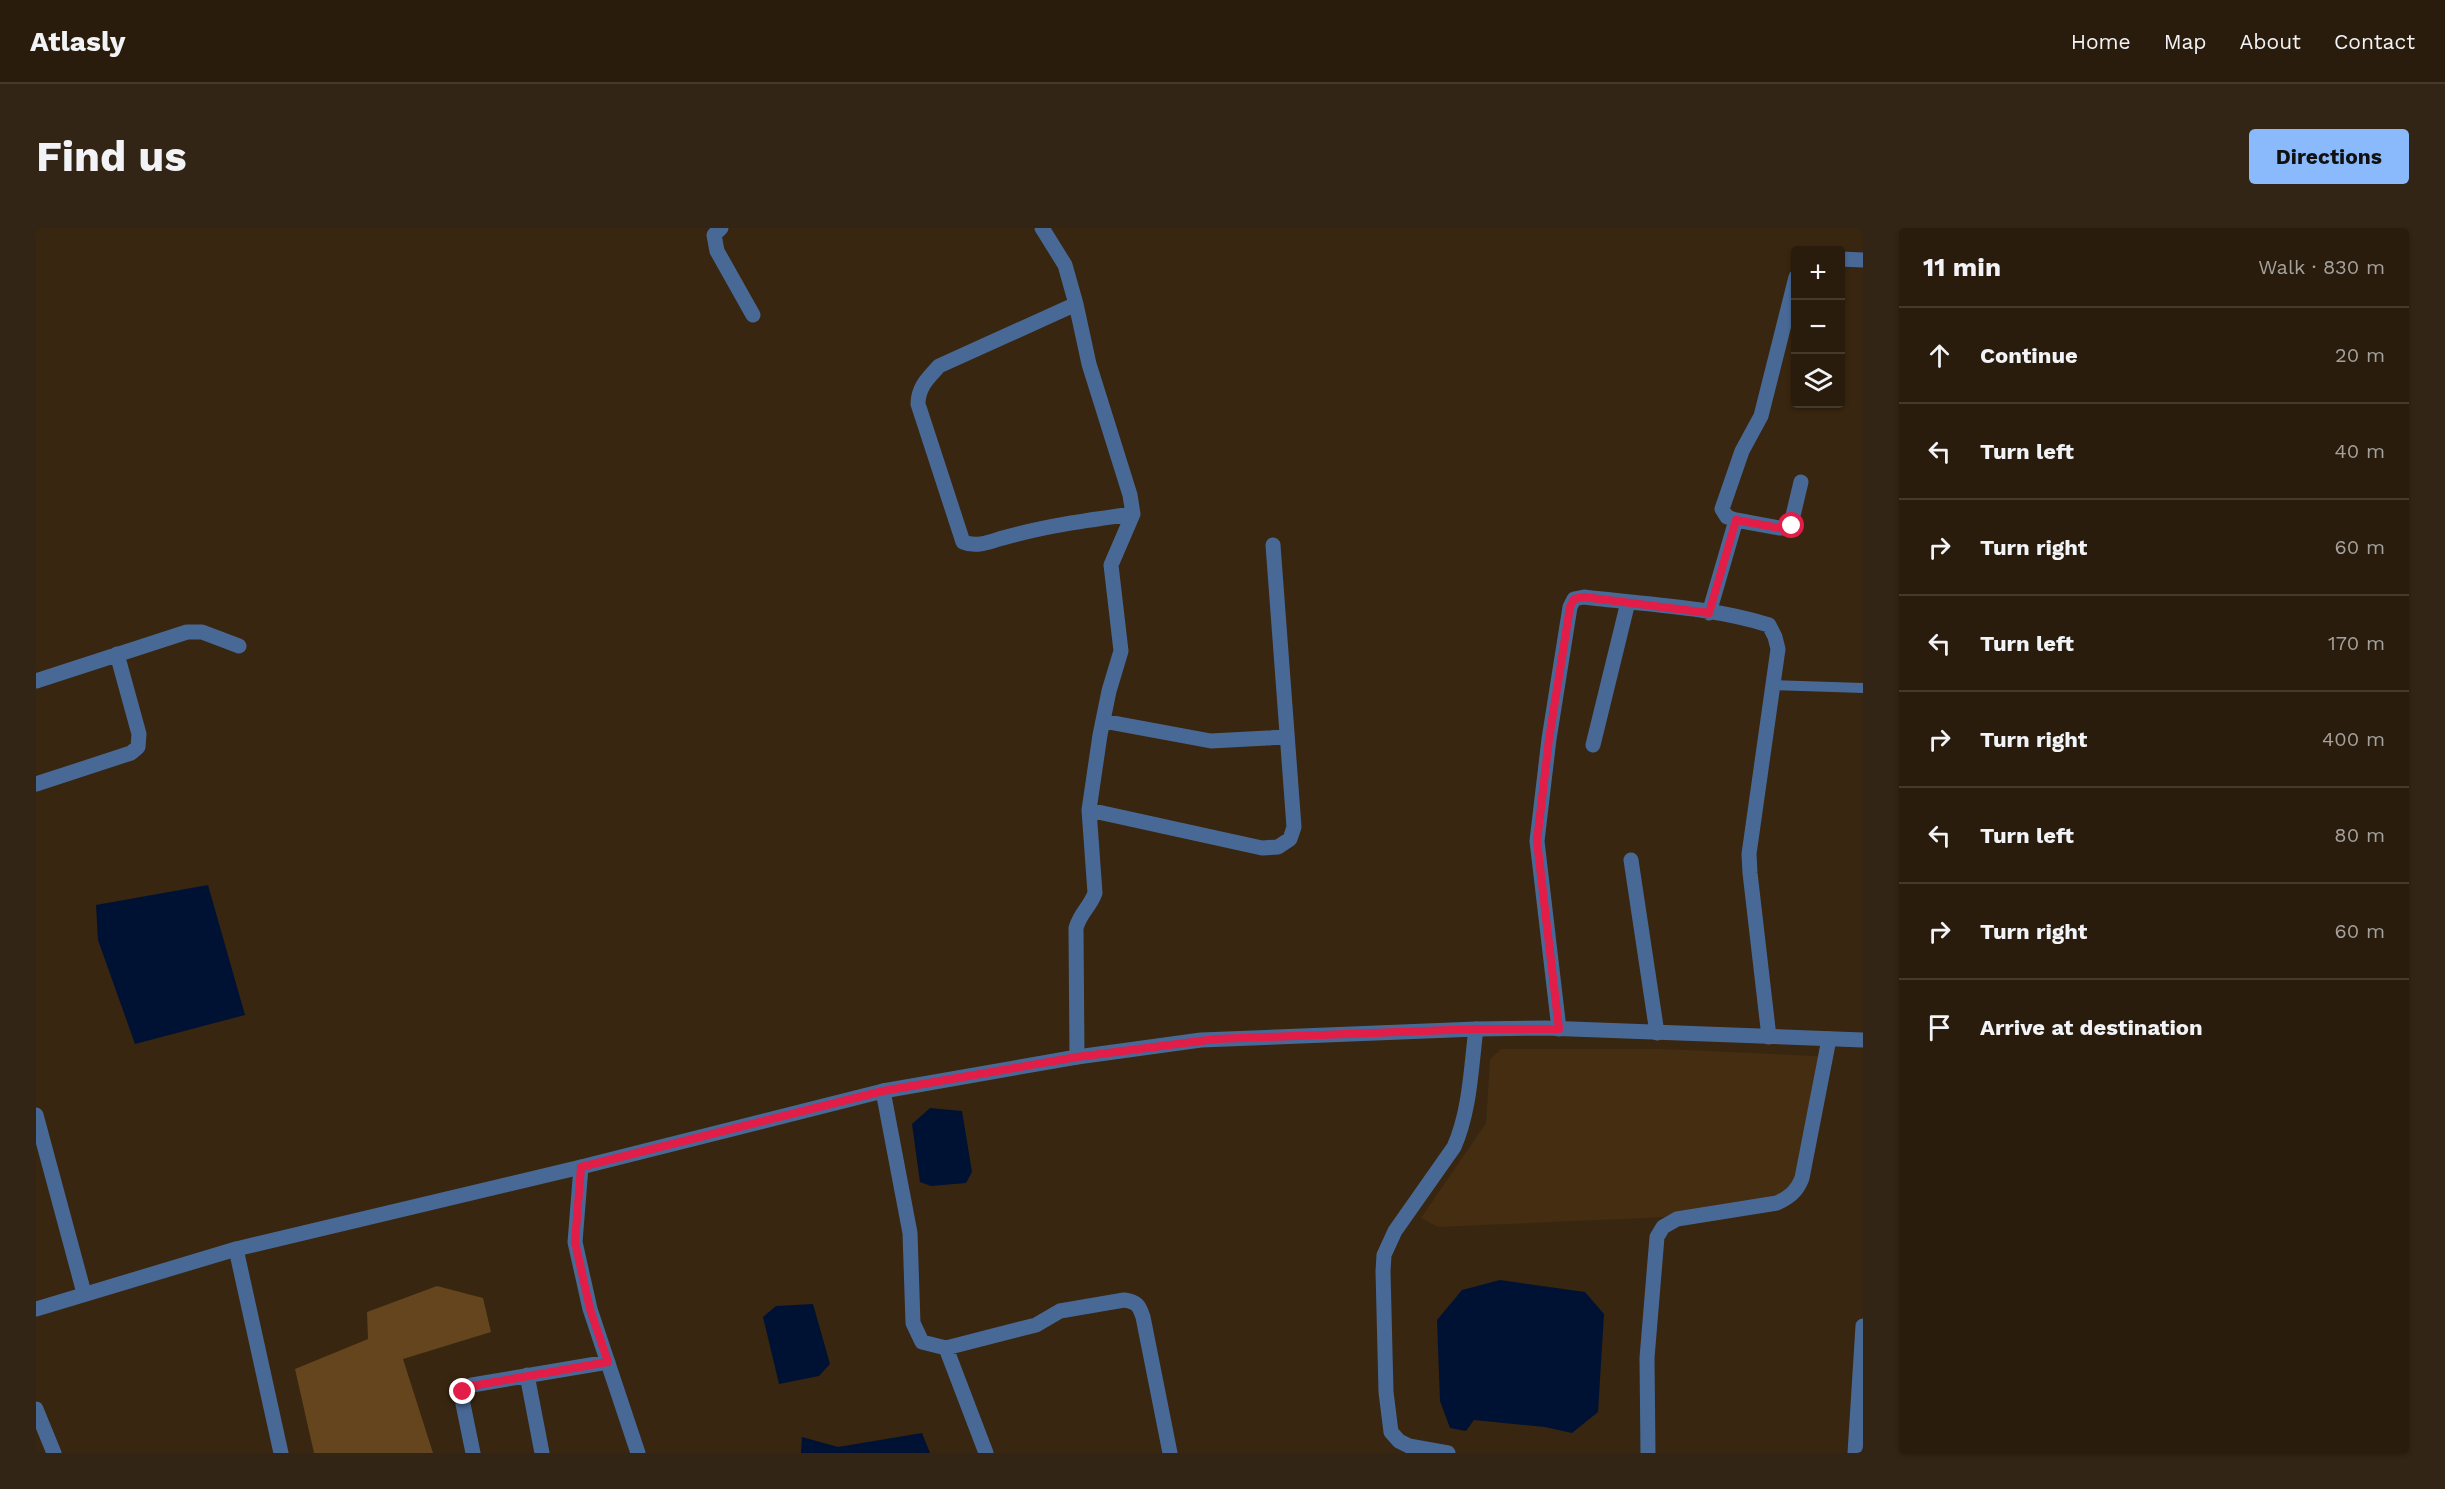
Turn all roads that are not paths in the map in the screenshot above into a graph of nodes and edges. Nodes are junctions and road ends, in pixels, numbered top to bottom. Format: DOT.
graph roads {
  1 [pos="722,228"];
  2 [pos="1042,228"];
  3 [pos="1845,259"];
  4 [pos="1863,260"];
  5 [pos="1791,297"];
  6 [pos="1076,304"];
  7 [pos="753,315"];
  8 [pos="1801,482"];
  9 [pos="1133,514"];
  10 [pos="1736,520"];
  11 [pos="1273,545"];
  12 [pos="1628,602"];
  13 [pos="1709,613"];
  14 [pos="239,646"];
  15 [pos="117,654"];
  16 [pos="36,681"];
  17 [pos="1773,685"];
  18 [pos="1863,688"];
  19 [pos="1103,721"];
  20 [pos="1287,736"];
  21 [pos="1593,745"];
  22 [pos="36,783"];
  23 [pos="1089,810"];
  24 [pos="1631,860"];
  25 [pos="1476,1029"];
  26 [pos="1559,1029"];
  27 [pos="1657,1033"];
  28 [pos="1769,1037"];
  29 [pos="1829,1039"];
  30 [pos="1863,1040"];
  31 [pos="1077,1057"];
  32 [pos="883,1091"];
  33 [pos="36,1115"];
  34 [pos="581,1167"];
  35 [pos="236,1249"];
  36 [pos="84,1293"];
  37 [pos="36,1309"];
  38 [pos="1863,1326"];
  39 [pos="946,1348"];
  40 [pos="608,1362"];
  41 [pos="527,1375"];
  42 [pos="36,1409"];
  43 [pos="54,1453"];
  44 [pos="281,1453"];
  45 [pos="473,1453"];
  46 [pos="542,1453"];
  47 [pos="638,1453"];
  48 [pos="986,1453"];
  49 [pos="1170,1453"];
  50 [pos="1448,1453"];
  51 [pos="1648,1453"];
  52 [pos="1855,1453"];
  1 -- 7 [label="street"];
  2 -- 6 [label="street"];
  3 -- 4 [label="street"];
  5 -- 10 [label="street"];
  6 -- 9 [label="street"];
  6 -- 9 [label="street"];
  8 -- 10 [label="street"];
  9 -- 19 [label="street"];
  10 -- 13 [label="street"];
  11 -- 20 [label="street"];
  12 -- 13 [label="street"];
  12 -- 21 [label="street"];
  12 -- 26 [label="street"];
  13 -- 17 [label="street"];
  14 -- 15 [label="street"];
  15 -- 16 [label="street"];
  15 -- 22 [label="street"];
  17 -- 18 [label="lane"];
  17 -- 28 [label="street"];
  19 -- 20 [label="street"];
  19 -- 23 [label="street"];
  20 -- 23 [label="street"];
  23 -- 31 [label="street"];
  24 -- 27 [label="street"];
  25 -- 26 [label="street"];
  25 -- 31 [label="street"];
  25 -- 50 [label="street"];
  26 -- 27 [label="street"];
  27 -- 28 [label="street"];
  28 -- 29 [label="street"];
  29 -- 30 [label="street"];
  29 -- 51 [label="street"];
  31 -- 32 [label="street"];
  32 -- 34 [label="street"];
  32 -- 39 [label="street"];
  33 -- 36 [label="street"];
  34 -- 35 [label="street"];
  34 -- 40 [label="street"];
  35 -- 36 [label="street"];
  35 -- 44 [label="street"];
  36 -- 37 [label="street"];
  38 -- 52 [label="street"];
  39 -- 48 [label="street"];
  39 -- 49 [label="street"];
  40 -- 41 [label="street"];
  40 -- 47 [label="street"];
  41 -- 45 [label="street"];
  41 -- 46 [label="street"];
  42 -- 43 [label="street"];
}
